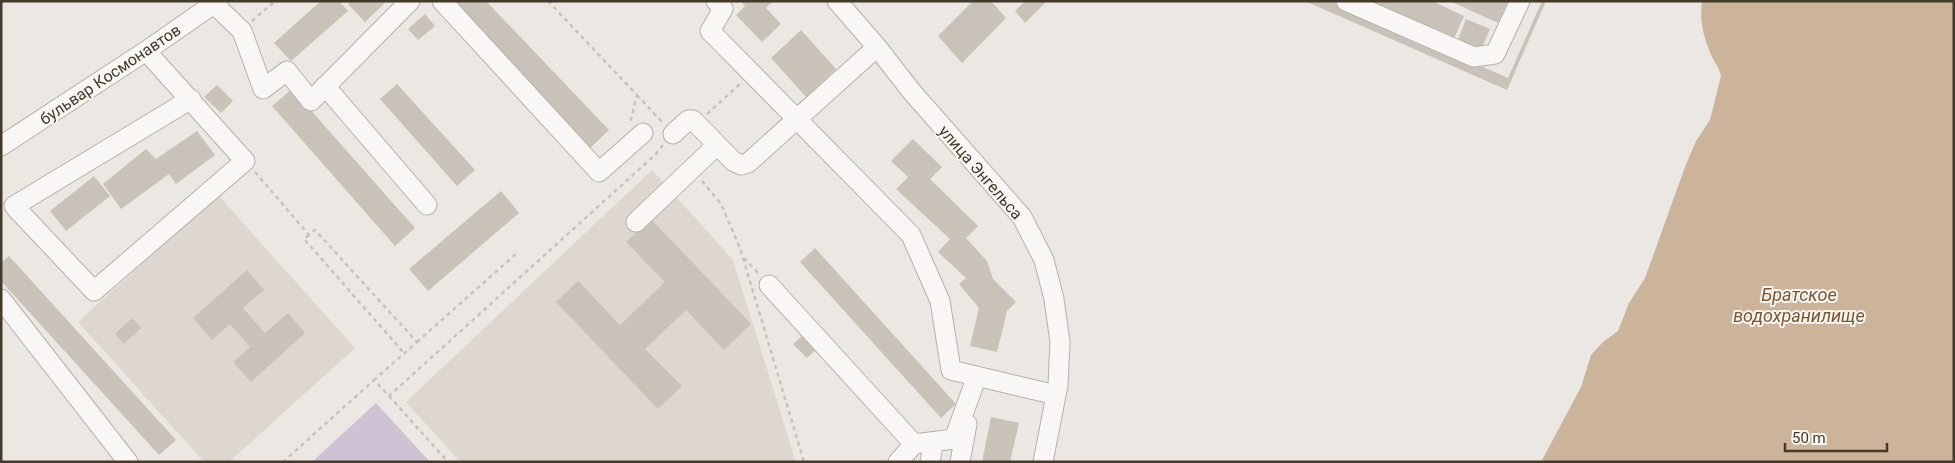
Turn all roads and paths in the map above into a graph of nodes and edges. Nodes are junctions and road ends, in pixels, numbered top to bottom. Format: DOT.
graph roads {
  1 [pos="275,1"];
  2 [pos="410,1"];
  3 [pos="442,1"];
  4 [pos="548,1"];
  5 [pos="716,1"];
  6 [pos="837,1"];
  7 [pos="1346,1"];
  8 [pos="1520,1"];
  9 [pos="216,3"];
  10 [pos="242,31"];
  11 [pos="877,47"];
  12 [pos="146,51"];
  13 [pos="751,74"];
  14 [pos="325,86"];
  15 [pos="637,94"];
  16 [pos="191,99"];
  17 [pos="797,120"];
  18 [pos="697,123"];
  19 [pos="644,133"];
  20 [pos="673,134"];
  21 [pos="718,144"];
  22 [pos="1,146"];
  23 [pos="245,161"];
  24 [pos="690,169"];
  25 [pos="427,205"];
  26 [pos="8,211"];
  27 [pos="636,222"];
  28 [pos="309,235"];
  29 [pos="517,253"];
  30 [pos="743,257"];
  31 [pos="769,285"];
  32 [pos="1,299"];
  33 [pos="416,342"];
  34 [pos="404,353"];
  35 [pos="977,376"];
  36 [pos="374,380"];
  37 [pos="1056,395"];
  38 [pos="389,396"];
  39 [pos="922,444"];
  40 [pos="128,462"];
  41 [pos="283,462"];
  42 [pos="448,462"];
  43 [pos="804,462"];
  44 [pos="898,462"];
  45 [pos="930,462"];
  46 [pos="960,462"];
  47 [pos="1044,462"];
  1 -- 10 [label="path"];
  2 -- 14 [label="street"];
  3 -- 19 [label="street"];
  4 -- 15 [label="path"];
  5 -- 13 [label="street"];
  6 -- 11 [label="street, улица Энгельса"];
  7 -- 8 [label="street"];
  9 -- 10 [label="street"];
  9 -- 12 [label="street, бульвар Космонавтов"];
  10 -- 14 [label="street"];
  11 -- 17 [label="street"];
  11 -- 37 [label="street, улица Энгельса"];
  12 -- 16 [label="street"];
  12 -- 22 [label="street, бульвар Космонавтов"];
  13 -- 17 [label="street"];
  13 -- 18 [label="path"];
  14 -- 25 [label="street"];
  15 -- 19 [label="path"];
  15 -- 20 [label="path"];
  16 -- 23 [label="street"];
  16 -- 26 [label="street"];
  17 -- 21 [label="street"];
  17 -- 35 [label="street"];
  18 -- 20 [label="street"];
  18 -- 21 [label="street"];
  20 -- 38 [label="path"];
  21 -- 24 [label="street"];
  23 -- 26 [label="street"];
  23 -- 28 [label="path"];
  24 -- 27 [label="street"];
  24 -- 30 [label="path"];
  28 -- 33 [label="path"];
  28 -- 34 [label="path"];
  29 -- 33 [label="path"];
  30 -- 31 [label="path"];
  30 -- 43 [label="path"];
  31 -- 39 [label="street"];
  32 -- 40 [label="street"];
  33 -- 34 [label="path"];
  34 -- 36 [label="path"];
  35 -- 37 [label="street"];
  35 -- 39 [label="street"];
  35 -- 46 [label="street"];
  36 -- 38 [label="path"];
  36 -- 41 [label="path"];
  37 -- 47 [label="street, улица Энгельса"];
  38 -- 42 [label="path"];
  39 -- 44 [label="street"];
  39 -- 45 [label="street"];
}
